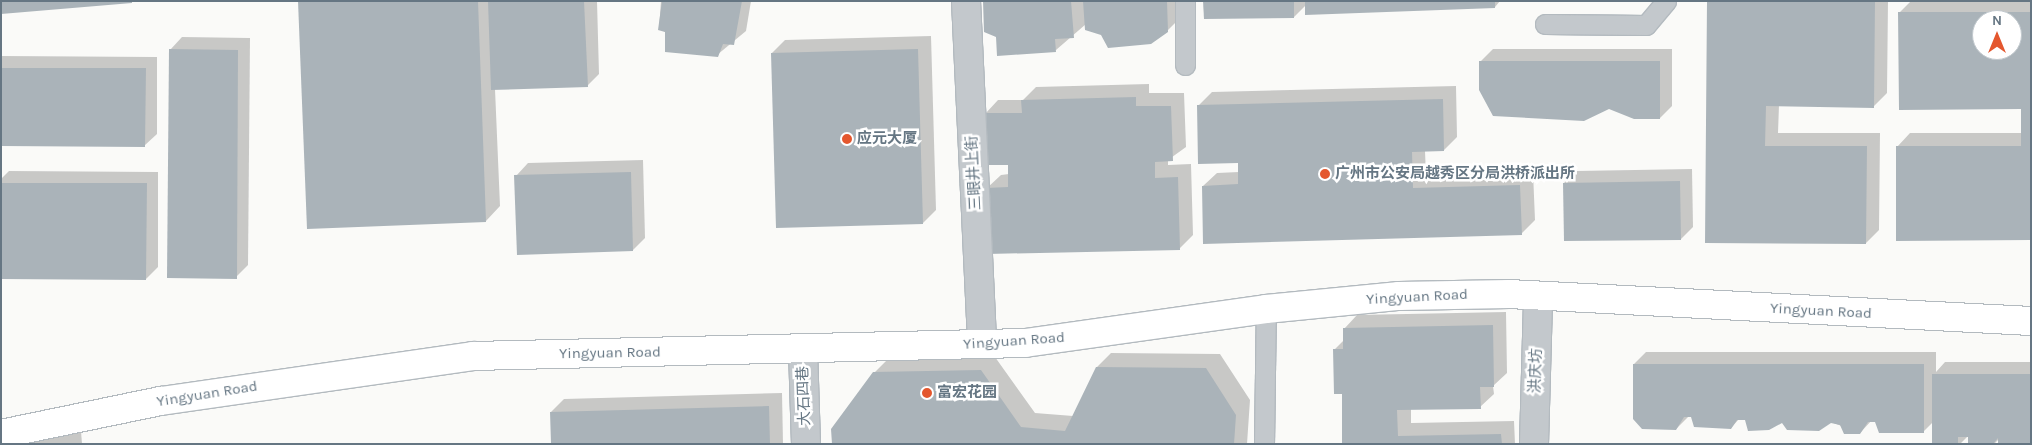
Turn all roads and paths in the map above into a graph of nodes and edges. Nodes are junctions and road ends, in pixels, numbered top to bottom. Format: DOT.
graph roads {
  1 [pos="966,1"];
  2 [pos="1185,1"];
  3 [pos="1666,1"];
  4 [pos="1545,24"];
  5 [pos="1185,65"];
  6 [pos="1538,298"];
  7 [pos="1266,309"];
  8 [pos="2031,321"];
  9 [pos="982,344"];
  10 [pos="803,349"];
  11 [pos="1,434"];
  12 [pos="806,444"];
  13 [pos="1264,444"];
  14 [pos="1534,444"];
  1 -- 9 [label="street, 三眼井上街"];
  2 -- 5 [label="lane"];
  3 -- 4 [label="lane"];
  6 -- 7 [label="street, Yingyuan Road"];
  6 -- 8 [label="street, Yingyuan Road"];
  6 -- 14 [label="street, 洪庆坊"];
  7 -- 9 [label="street, Yingyuan Road"];
  7 -- 13 [label="lane"];
  9 -- 10 [label="street, Yingyuan Road"];
  10 -- 11 [label="street, Yingyuan Road"];
  10 -- 12 [label="street, 大石四巷"];
}
